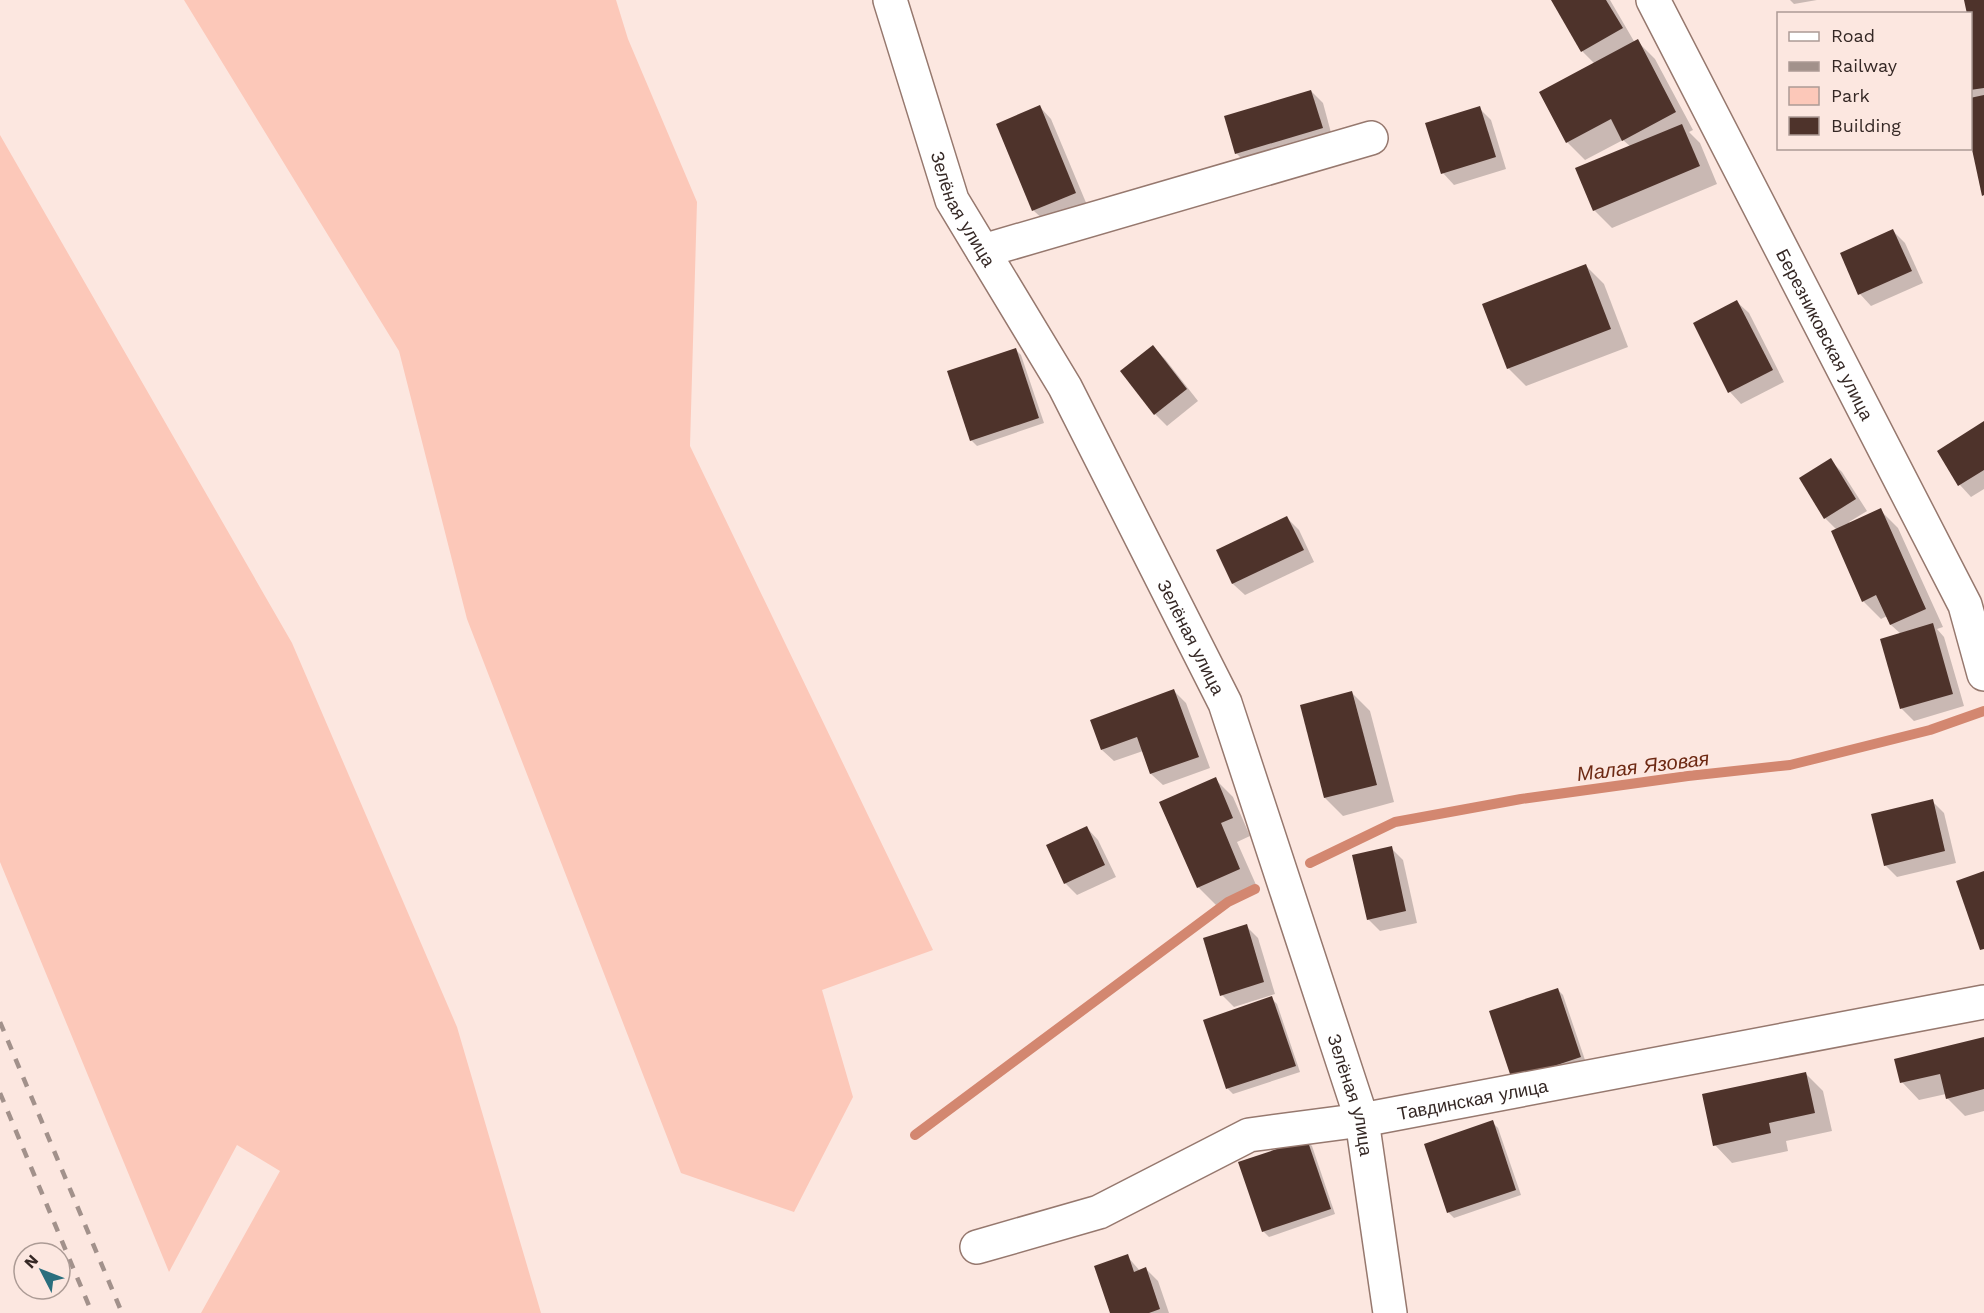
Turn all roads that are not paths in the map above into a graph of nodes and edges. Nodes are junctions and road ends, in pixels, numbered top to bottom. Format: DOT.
graph roads {
  1 [pos="890,0"];
  2 [pos="1653,0"];
  3 [pos="1371,138"];
  4 [pos="983,251"];
  5 [pos="1984,674"];
  6 [pos="1984,1002"];
  7 [pos="1362,1120"];
  8 [pos="977,1247"];
  9 [pos="1390,1313"];
  1 -- 4 [label="street, Зелёная улица"];
  2 -- 5 [label="street, Березниковская улица"];
  3 -- 4 [label="street"];
  4 -- 7 [label="street, Зелёная улица"];
  6 -- 7 [label="street, Тавдинская улица"];
  7 -- 8 [label="street, Тавдинская улица"];
  7 -- 9 [label="street, Зелёная улица"];
}
